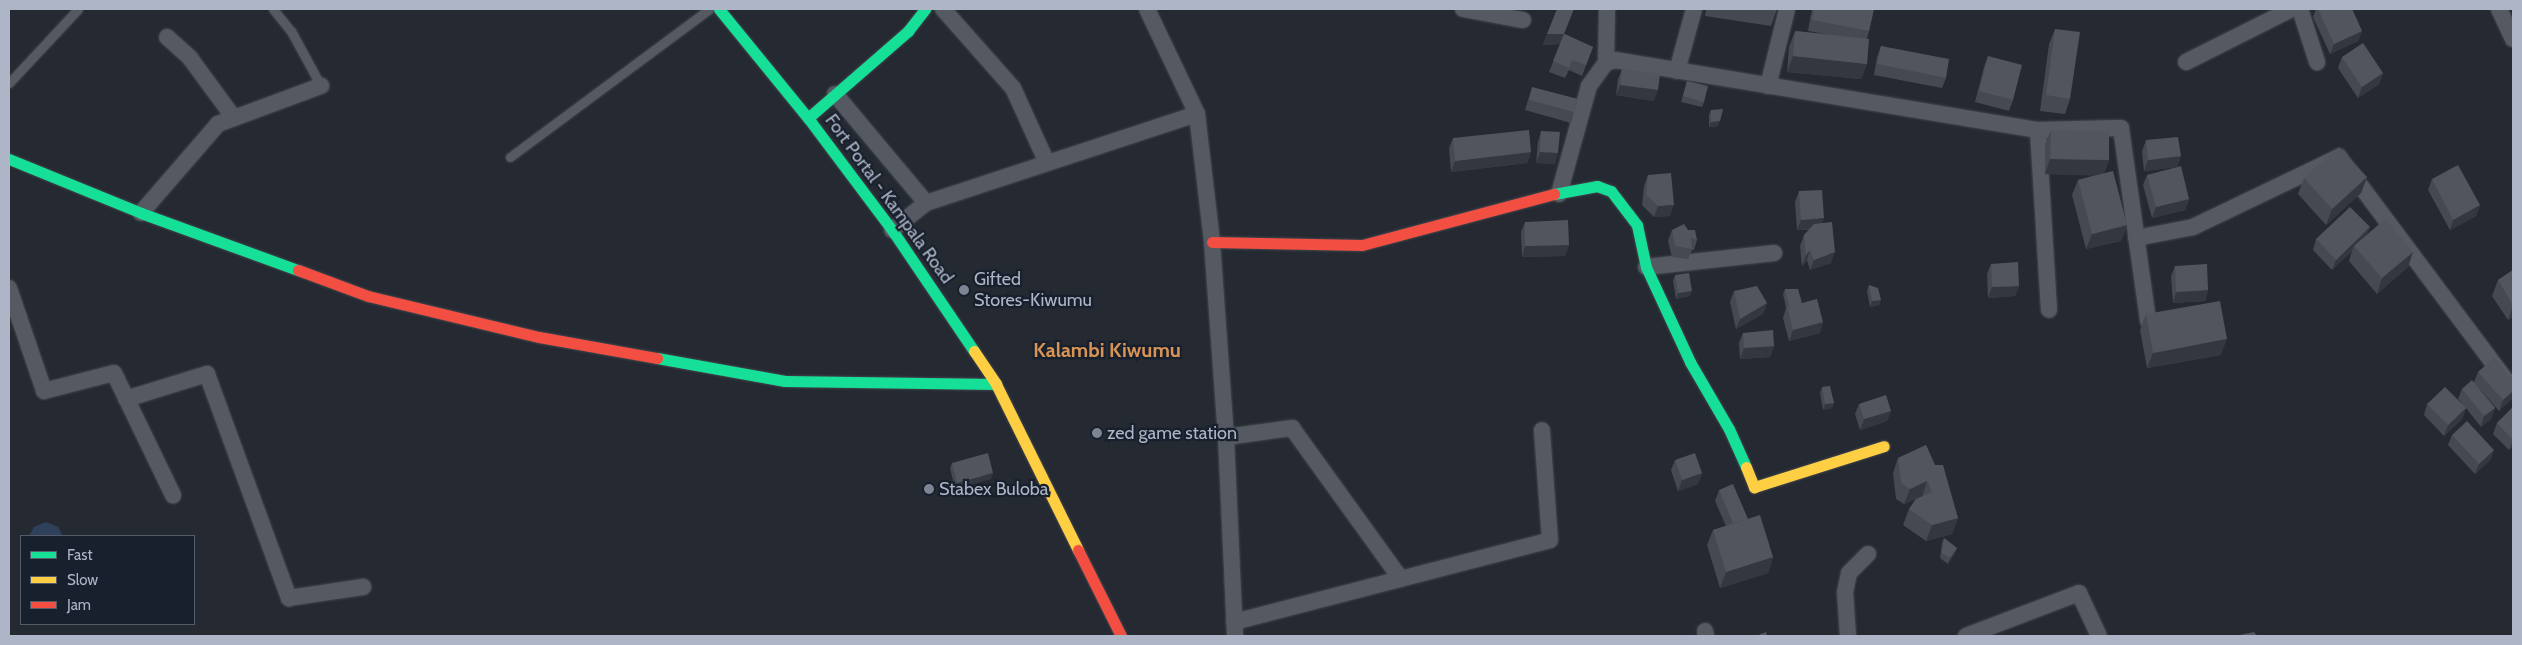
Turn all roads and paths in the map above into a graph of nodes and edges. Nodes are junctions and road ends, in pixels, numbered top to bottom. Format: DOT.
graph roads {
  1 [pos="78,9"];
  2 [pos="273,9"];
  3 [pos="709,9"];
  4 [pos="719,9"];
  5 [pos="925,9"];
  6 [pos="943,9"];
  7 [pos="1148,9"];
  8 [pos="1463,9"];
  9 [pos="1607,9"];
  10 [pos="1694,9"];
  11 [pos="1787,9"];
  12 [pos="2292,9"];
  13 [pos="2300,9"];
  14 [pos="2499,9"];
  15 [pos="1523,20"];
  16 [pos="167,37"];
  17 [pos="2513,39"];
  18 [pos="2186,62"];
  19 [pos="2317,62"];
  20 [pos="1606,63"];
  21 [pos="1676,71"];
  22 [pos="9,83"];
  23 [pos="321,86"];
  24 [pos="1768,86"];
  25 [pos="836,94"];
  26 [pos="1197,114"];
  27 [pos="234,118"];
  28 [pos="808,118"];
  29 [pos="2038,130"];
  30 [pos="510,157"];
  31 [pos="9,159"];
  32 [pos="1047,163"];
  33 [pos="1559,194"];
  34 [pos="926,202"];
  35 [pos="141,213"];
  36 [pos="892,230"];
  37 [pos="2136,238"];
  38 [pos="1212,242"];
  39 [pos="1774,253"];
  40 [pos="1646,267"];
  41 [pos="9,288"];
  42 [pos="2049,310"];
  43 [pos="2148,321"];
  44 [pos="996,384"];
  45 [pos="2513,390"];
  46 [pos="126,398"];
  47 [pos="1542,430"];
  48 [pos="1226,437"];
  49 [pos="1884,446"];
  50 [pos="173,495"];
  51 [pos="1868,554"];
  52 [pos="1401,579"];
  53 [pos="363,588"];
  54 [pos="1234,629"];
  55 [pos="1121,636"];
  56 [pos="1848,636"];
  57 [pos="1966,636"];
  58 [pos="2099,636"];
  1 -- 22 [label="lane"];
  2 -- 23 [label="lane"];
  3 -- 30 [label="lane"];
  4 -- 28 [label="street, Fort Portal - Kampala Road"];
  5 -- 25 [label="street"];
  6 -- 32 [label="street"];
  7 -- 26 [label="street"];
  8 -- 15 [label="street"];
  9 -- 20 [label="street"];
  10 -- 21 [label="street"];
  11 -- 24 [label="street"];
  12 -- 18 [label="street"];
  13 -- 19 [label="street"];
  14 -- 17 [label="street"];
  16 -- 27 [label="street"];
  20 -- 21 [label="street"];
  20 -- 33 [label="street"];
  21 -- 24 [label="street"];
  23 -- 27 [label="street"];
  24 -- 29 [label="street"];
  25 -- 28 [label="street"];
  25 -- 34 [label="street"];
  26 -- 32 [label="street"];
  26 -- 38 [label="street"];
  27 -- 35 [label="street"];
  28 -- 36 [label="street, Fort Portal - Kampala Road"];
  29 -- 37 [label="street"];
  29 -- 42 [label="street"];
  31 -- 35 [label="street"];
  32 -- 34 [label="street"];
  33 -- 38 [label="street"];
  33 -- 40 [label="street"];
  34 -- 36 [label="street"];
  35 -- 44 [label="street"];
  36 -- 44 [label="street, Fort Portal - Kampala Road"];
  37 -- 43 [label="street"];
  37 -- 45 [label="street"];
  38 -- 48 [label="street"];
  39 -- 40 [label="street"];
  40 -- 49 [label="street"];
  41 -- 46 [label="street"];
  44 -- 55 [label="street, Fort Portal - Kampala Road"];
  46 -- 50 [label="street"];
  46 -- 53 [label="street"];
  47 -- 52 [label="street"];
  48 -- 52 [label="street"];
  48 -- 54 [label="street"];
  51 -- 56 [label="street"];
  52 -- 54 [label="street"];
  57 -- 58 [label="street"];
}
